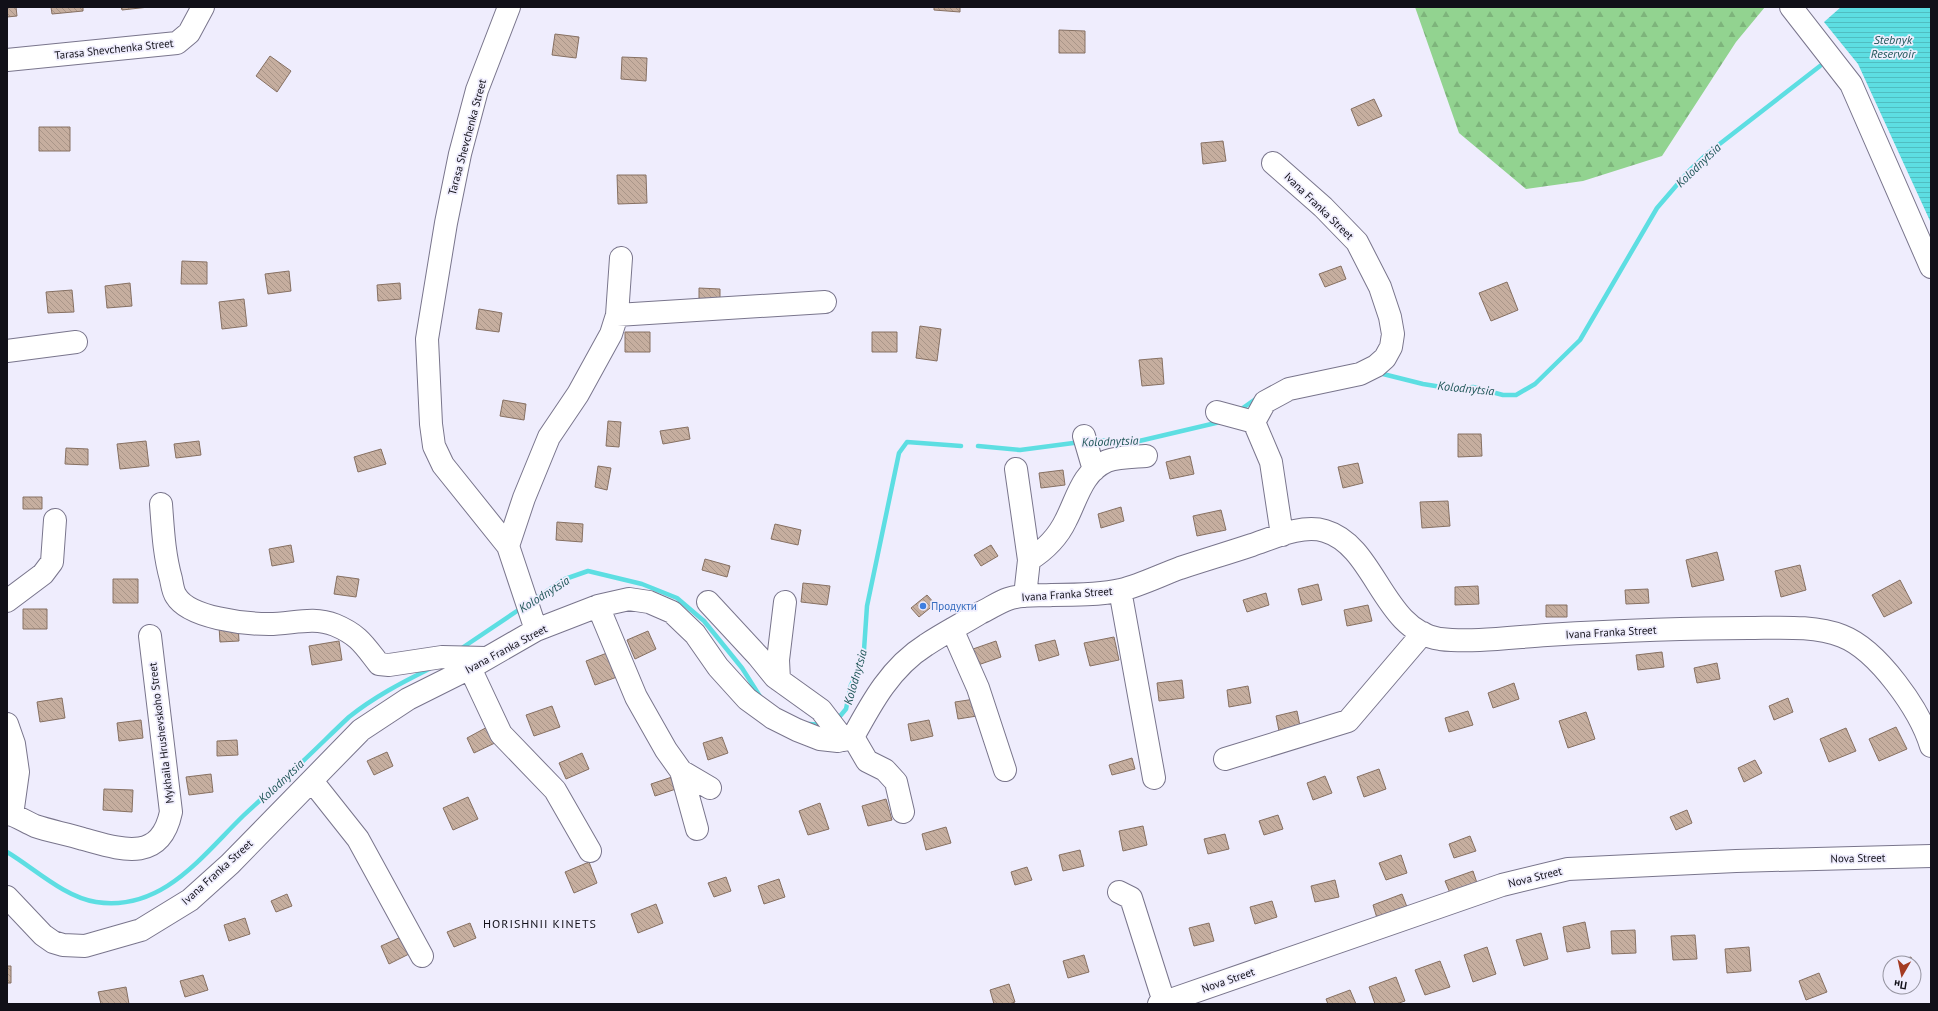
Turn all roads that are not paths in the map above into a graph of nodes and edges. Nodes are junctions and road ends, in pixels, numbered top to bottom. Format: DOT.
graph roads {
  1 [pos="203,7"];
  2 [pos="508,7"];
  3 [pos="1791,7"];
  4 [pos="7,60"];
  5 [pos="1273,163"];
  6 [pos="622,258"];
  7 [pos="1931,267"];
  8 [pos="825,302"];
  9 [pos="617,315"];
  10 [pos="76,342"];
  11 [pos="7,351"];
  12 [pos="1216,412"];
  13 [pos="1249,421"];
  14 [pos="1084,436"];
  15 [pos="1146,456"];
  16 [pos="1016,469"];
  17 [pos="1094,470"];
  18 [pos="161,504"];
  19 [pos="55,520"];
  20 [pos="1282,535"];
  21 [pos="508,546"];
  22 [pos="1030,560"];
  23 [pos="1120,590"];
  24 [pos="1026,596"];
  25 [pos="7,601"];
  26 [pos="708,602"];
  27 [pos="785,602"];
  28 [pos="598,606"];
  29 [pos="534,625"];
  30 [pos="952,629"];
  31 [pos="1423,633"];
  32 [pos="150,636"];
  33 [pos="475,661"];
  34 [pos="780,680"];
  35 [pos="7,724"];
  36 [pos="845,736"];
  37 [pos="1931,746"];
  38 [pos="1225,759"];
  39 [pos="1004,770"];
  40 [pos="681,772"];
  41 [pos="1154,778"];
  42 [pos="312,781"];
  43 [pos="710,788"];
  44 [pos="903,812"];
  45 [pos="10,814"];
  46 [pos="697,829"];
  47 [pos="590,851"];
  48 [pos="1931,856"];
  49 [pos="1119,892"];
  50 [pos="7,897"];
  51 [pos="422,956"];
  52 [pos="1161,1003"];
  1 -- 4 [label="street, Tarasa Shevchenka Street"];
  2 -- 21 [label="street, Tarasa Shevchenka Street"];
  3 -- 7 [label="street"];
  5 -- 13 [label="street, Ivana Franka Street"];
  6 -- 9 [label="street"];
  8 -- 9 [label="street"];
  9 -- 21 [label="street"];
  10 -- 11 [label="street"];
  12 -- 13 [label="street"];
  13 -- 20 [label="street"];
  14 -- 17 [label="street"];
  15 -- 17 [label="street"];
  16 -- 22 [label="street"];
  17 -- 22 [label="street"];
  18 -- 33 [label="street"];
  19 -- 25 [label="street"];
  20 -- 23 [label="street, Ivana Franka Street"];
  20 -- 31 [label="street, Ivana Franka Street"];
  21 -- 29 [label="street"];
  22 -- 24 [label="street"];
  23 -- 24 [label="street, Ivana Franka Street"];
  23 -- 41 [label="street"];
  24 -- 30 [label="street, Ivana Franka Street"];
  26 -- 34 [label="street"];
  27 -- 34 [label="street"];
  28 -- 29 [label="street, Ivana Franka Street"];
  28 -- 36 [label="street, Ivana Franka Street"];
  28 -- 40 [label="street"];
  29 -- 33 [label="street, Ivana Franka Street"];
  30 -- 36 [label="street, Ivana Franka Street"];
  30 -- 39 [label="street"];
  31 -- 37 [label="street, Ivana Franka Street"];
  31 -- 38 [label="street"];
  32 -- 45 [label="street, Mykhaila Hrushevskoho Street"];
  33 -- 42 [label="street, Ivana Franka Street"];
  33 -- 47 [label="street"];
  34 -- 36 [label="street"];
  35 -- 45 [label="street, Mykhaila Hrushevskoho Street"];
  36 -- 44 [label="street"];
  40 -- 43 [label="street"];
  40 -- 46 [label="street"];
  42 -- 50 [label="street, Ivana Franka Street"];
  42 -- 51 [label="street"];
  48 -- 52 [label="street, Nova Street"];
  49 -- 52 [label="street"];
}
